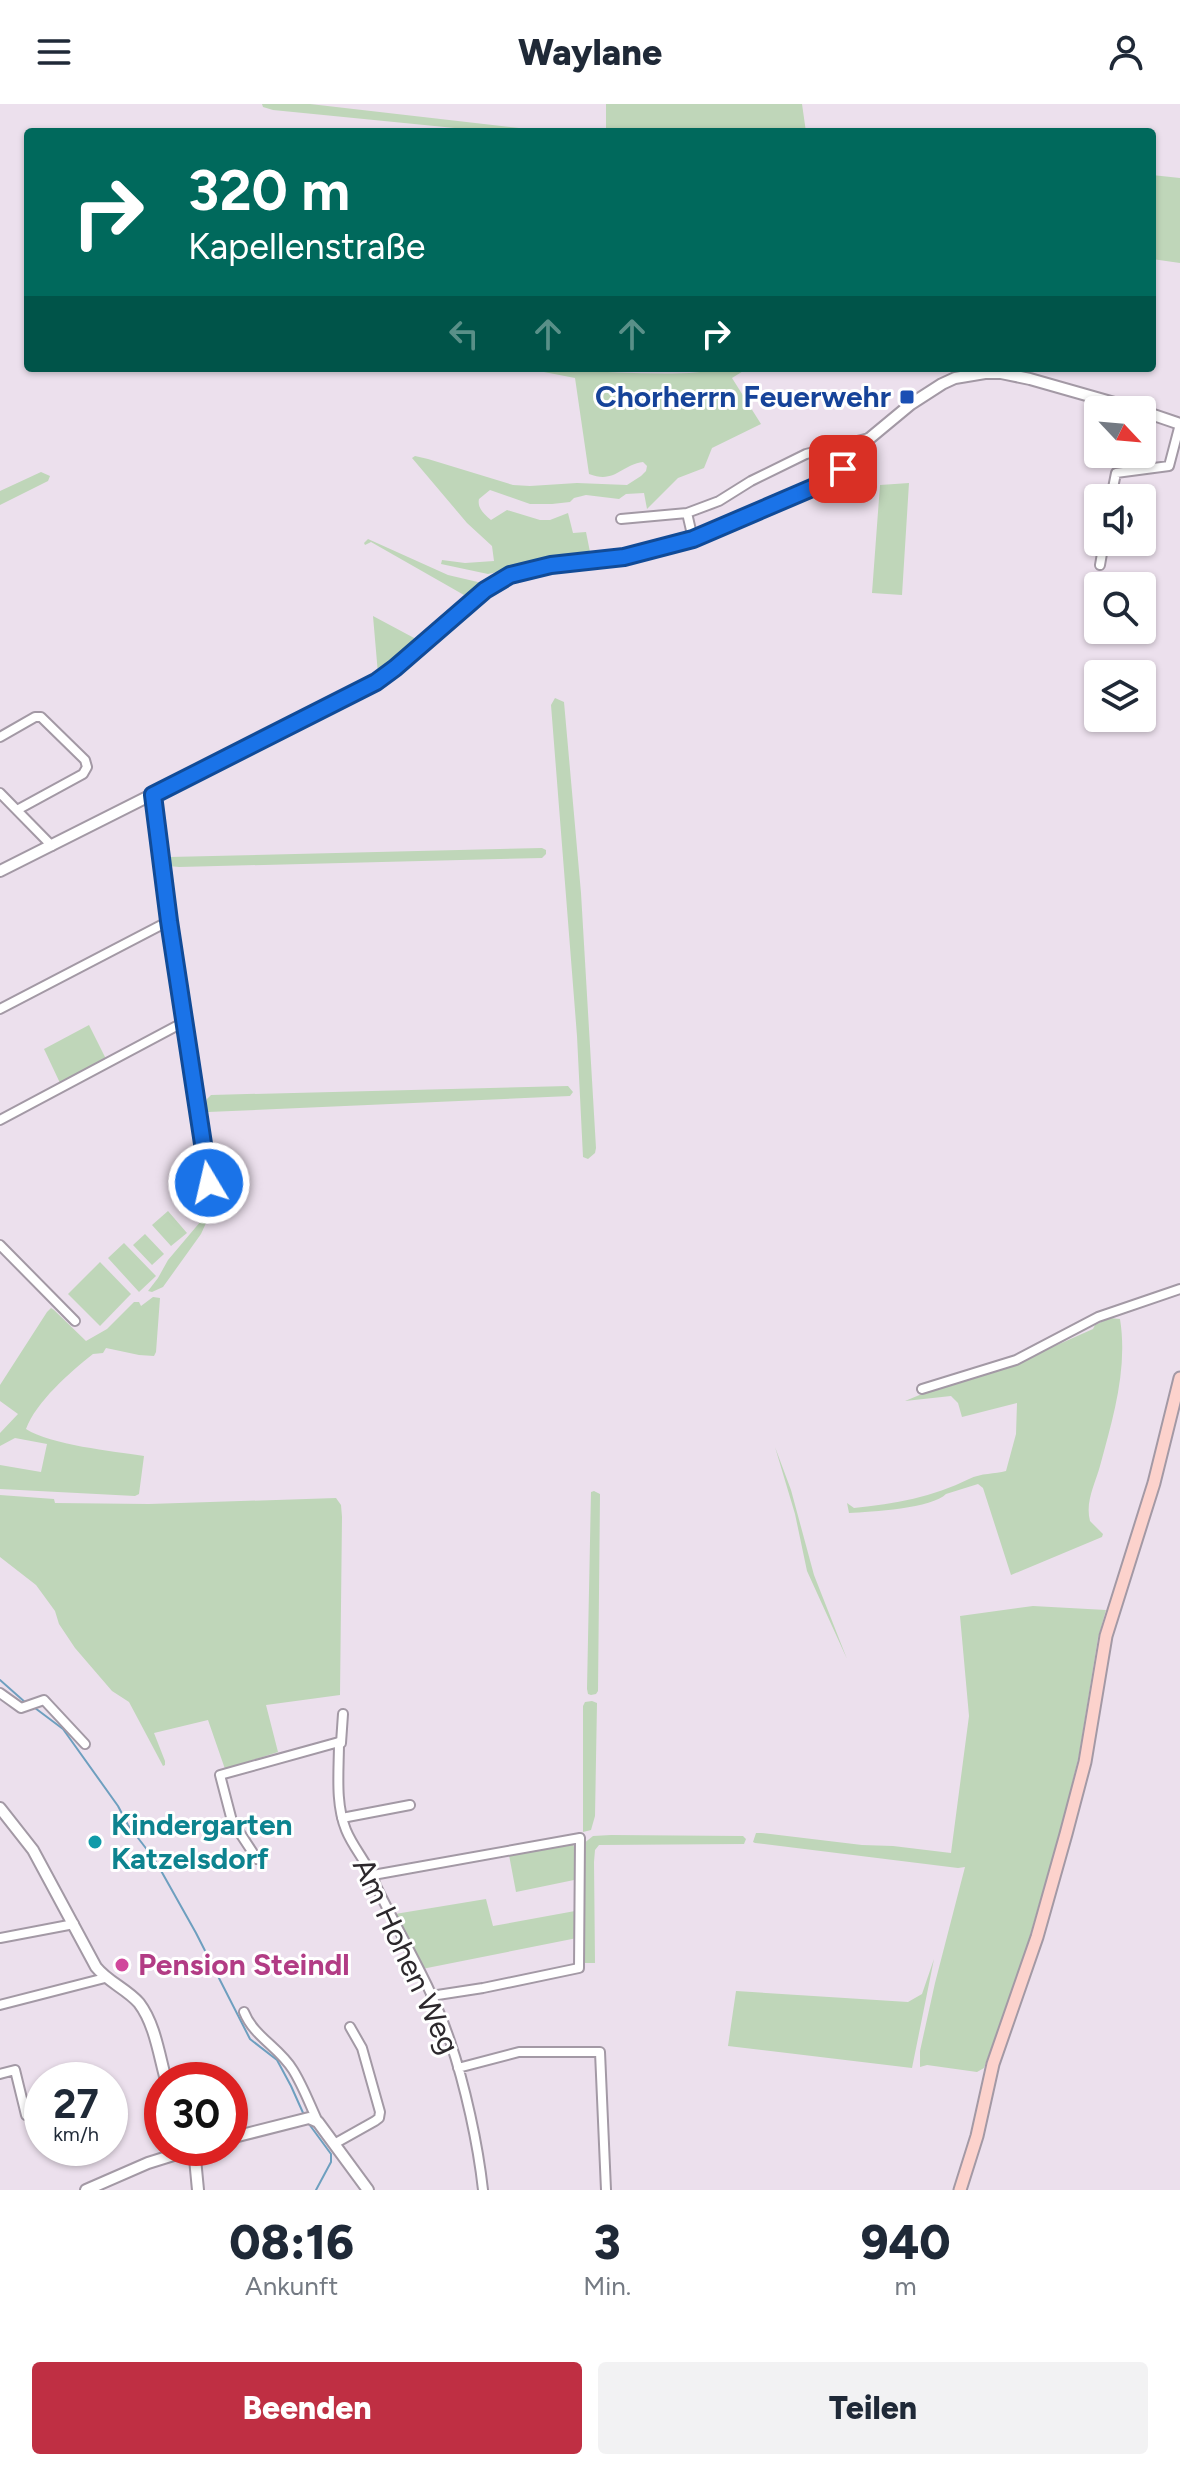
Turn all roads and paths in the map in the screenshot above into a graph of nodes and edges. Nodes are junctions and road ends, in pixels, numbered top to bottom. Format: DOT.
graph roads {
  1 [pos="1091,396"];
  2 [pos="1156,415"];
  3 [pos="1180,424"];
  4 [pos="870,438"];
  5 [pos="1114,484"];
  6 [pos="687,513"];
  7 [pos="621,519"];
  8 [pos="693,539"];
  9 [pos="1102,556"];
  10 [pos="1100,565"];
  11 [pos="0,737"];
  12 [pos="0,793"];
  13 [pos="153,795"];
  14 [pos="17,810"];
  15 [pos="52,846"];
  16 [pos="0,871"];
  17 [pos="169,921"];
  18 [pos="0,1009"];
  19 [pos="184,1022"];
  20 [pos="0,1120"];
  21 [pos="206,1184"];
  22 [pos="0,1245"];
  23 [pos="1180,1289"];
  24 [pos="75,1321"];
  25 [pos="1180,1378"];
  26 [pos="922,1389"];
  27 [pos="0,1693"];
  28 [pos="343,1714"];
  29 [pos="339,1742"];
  30 [pos="85,1744"];
  31 [pos="410,1805"];
  32 [pos="0,1808"];
  33 [pos="342,1818"];
  34 [pos="257,1859"];
  35 [pos="373,1875"];
  36 [pos="74,1924"];
  37 [pos="0,1938"];
  38 [pos="105,1978"];
  39 [pos="431,1996"];
  40 [pos="0,2005"];
  41 [pos="244,2012"];
  42 [pos="350,2027"];
  43 [pos="161,2062"];
  44 [pos="458,2068"];
  45 [pos="0,2074"];
  46 [pos="24,2107"];
  47 [pos="309,2120"];
  48 [pos="248,2134"];
  49 [pos="334,2144"];
  50 [pos="144,2165"];
  51 [pos="196,2166"];
  52 [pos="104,2186"];
  53 [pos="86,2190"];
  54 [pos="198,2190"];
  55 [pos="368,2190"];
  56 [pos="483,2190"];
  57 [pos="606,2190"];
  58 [pos="960,2190"];
  1 -- 4 [label="street"];
  2 -- 3 [label="street"];
  3 -- 5 [label="street"];
  4 -- 6 [label="street"];
  4 -- 8 [label="street"];
  6 -- 7 [label="street"];
  6 -- 8 [label="street"];
  8 -- 13 [label="street"];
  9 -- 10 [label="street"];
  11 -- 14 [label="street"];
  12 -- 14 [label="street"];
  13 -- 15 [label="street"];
  13 -- 17 [label="street"];
  14 -- 15 [label="street"];
  15 -- 16 [label="street"];
  17 -- 18 [label="street"];
  17 -- 19 [label="street"];
  19 -- 20 [label="street"];
  19 -- 21 [label="street"];
  22 -- 24 [label="street"];
  23 -- 26 [label="street"];
  25 -- 58 [label="main road"];
  27 -- 30 [label="street"];
  28 -- 29 [label="street, Am Hohen Weg"];
  29 -- 33 [label="street, Am Hohen Weg"];
  29 -- 34 [label="street"];
  31 -- 33 [label="street, Am Hohen Weg"];
  32 -- 36 [label="street"];
  33 -- 35 [label="street, Am Hohen Weg"];
  35 -- 39 [label="street, Am Hohen Weg"];
  35 -- 39 [label="street"];
  36 -- 37 [label="street"];
  36 -- 38 [label="street"];
  38 -- 40 [label="street"];
  38 -- 43 [label="street"];
  39 -- 44 [label="street, Am Hohen Weg"];
  41 -- 47 [label="street"];
  42 -- 49 [label="street"];
  44 -- 56 [label="street, Am Hohen Weg"];
  44 -- 57 [label="street"];
  45 -- 46 [label="street"];
  47 -- 48 [label="street"];
  47 -- 49 [label="street"];
  49 -- 55 [label="street"];
  50 -- 52 [label="street"];
  51 -- 54 [label="street"];
  52 -- 53 [label="street"];
}
